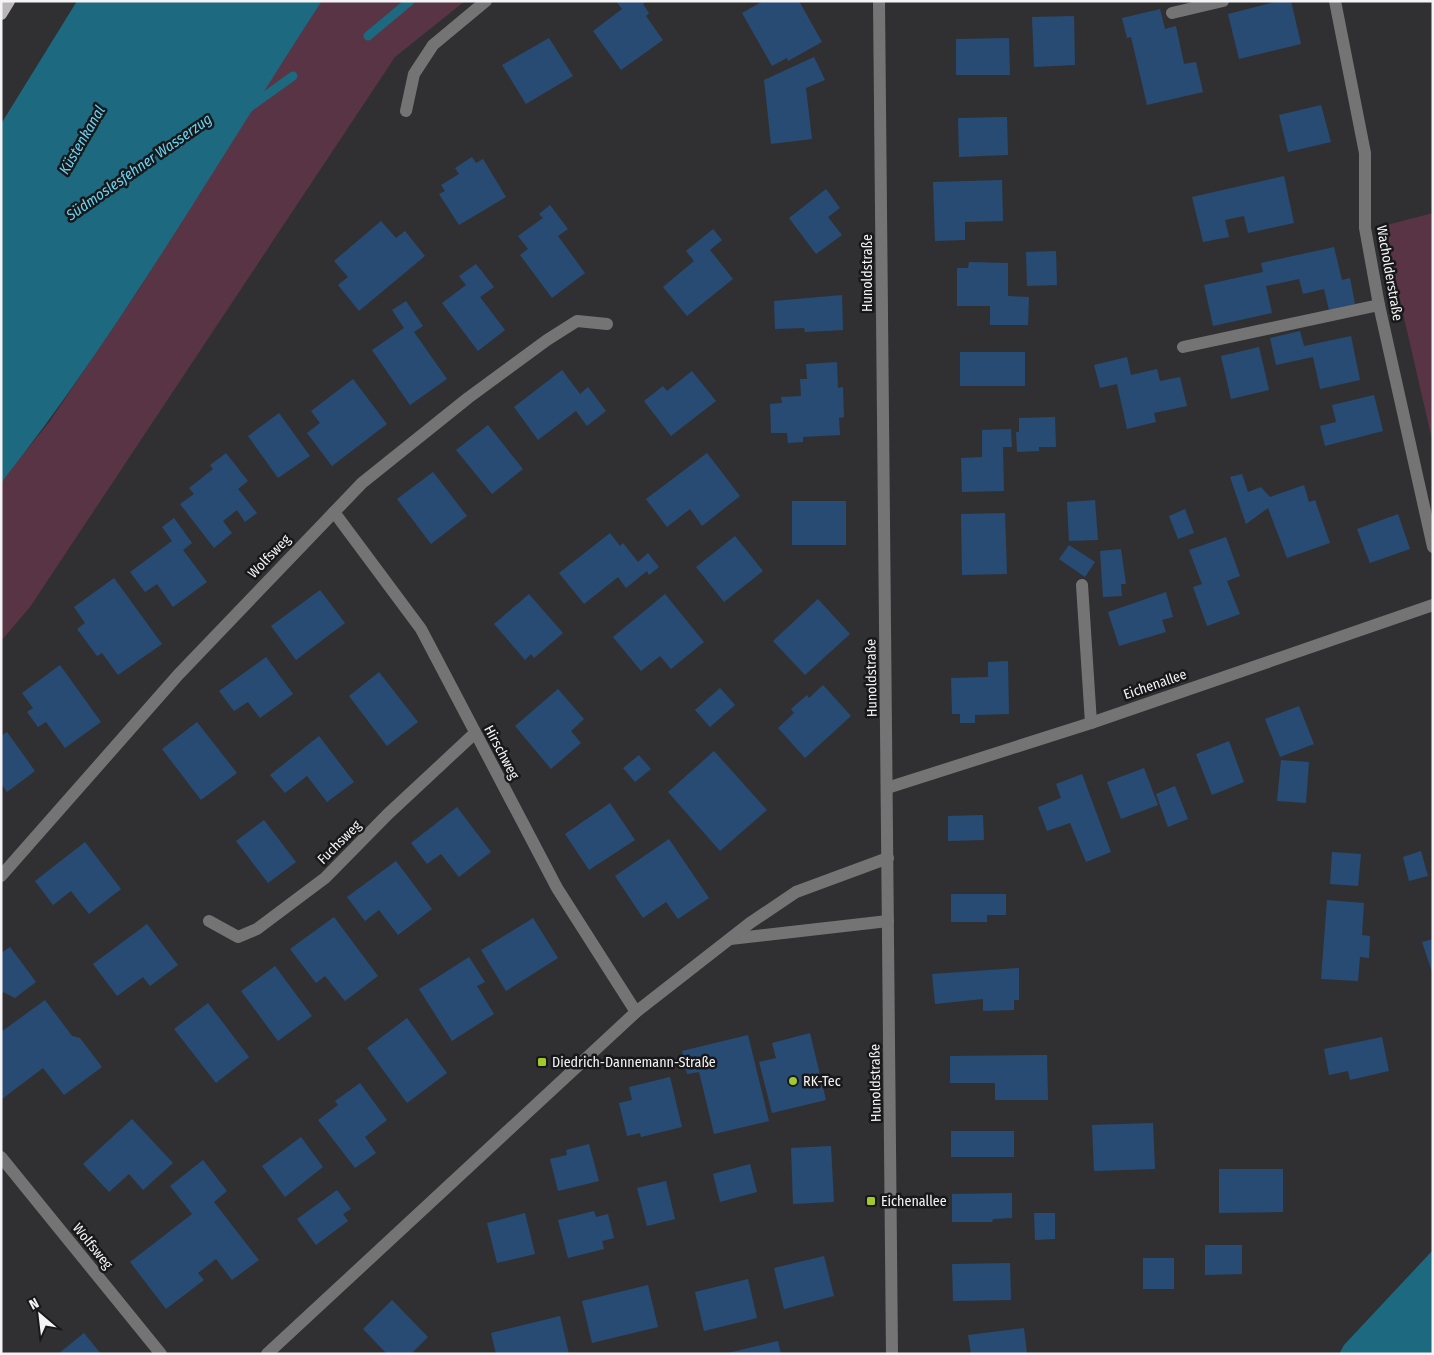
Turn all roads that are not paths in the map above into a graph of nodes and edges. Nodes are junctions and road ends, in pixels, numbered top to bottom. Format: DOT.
graph roads {
  1 [pos="9,1"];
  2 [pos="486,1"];
  3 [pos="879,1"];
  4 [pos="1223,1"];
  5 [pos="1335,1"];
  6 [pos="1,14"];
  7 [pos="1172,14"];
  8 [pos="406,111"];
  9 [pos="1379,305"];
  10 [pos="607,324"];
  11 [pos="1183,347"];
  12 [pos="334,512"];
  13 [pos="1433,547"];
  14 [pos="1082,585"];
  15 [pos="1433,605"];
  16 [pos="1091,723"];
  17 [pos="475,733"];
  18 [pos="887,788"];
  19 [pos="888,858"];
  20 [pos="1,876"];
  21 [pos="888,920"];
  22 [pos="209,921"];
  23 [pos="730,939"];
  24 [pos="636,1012"];
  25 [pos="1,1157"];
  26 [pos="161,1354"];
  27 [pos="267,1354"];
  28 [pos="892,1354"];
  1 -- 6 [label="main road"];
  2 -- 8 [label="street"];
  3 -- 18 [label="street, Hunoldstraße"];
  4 -- 7 [label="street"];
  5 -- 9 [label="street, Wacholderstraße"];
  9 -- 11 [label="street"];
  9 -- 13 [label="street, Wacholderstraße"];
  10 -- 12 [label="street, Wolfsweg"];
  12 -- 17 [label="street, Hirschweg"];
  12 -- 20 [label="street, Wolfsweg"];
  14 -- 16 [label="street"];
  15 -- 16 [label="street, Eichenallee"];
  16 -- 18 [label="street, Eichenallee"];
  17 -- 22 [label="street, Fuchsweg"];
  17 -- 24 [label="street, Hirschweg"];
  18 -- 19 [label="street, Hunoldstraße"];
  19 -- 21 [label="street, Hunoldstraße"];
  19 -- 23 [label="street"];
  21 -- 23 [label="street"];
  21 -- 28 [label="street, Hunoldstraße"];
  23 -- 24 [label="street"];
  24 -- 27 [label="street"];
  25 -- 26 [label="street, Wolfsweg"];
}
